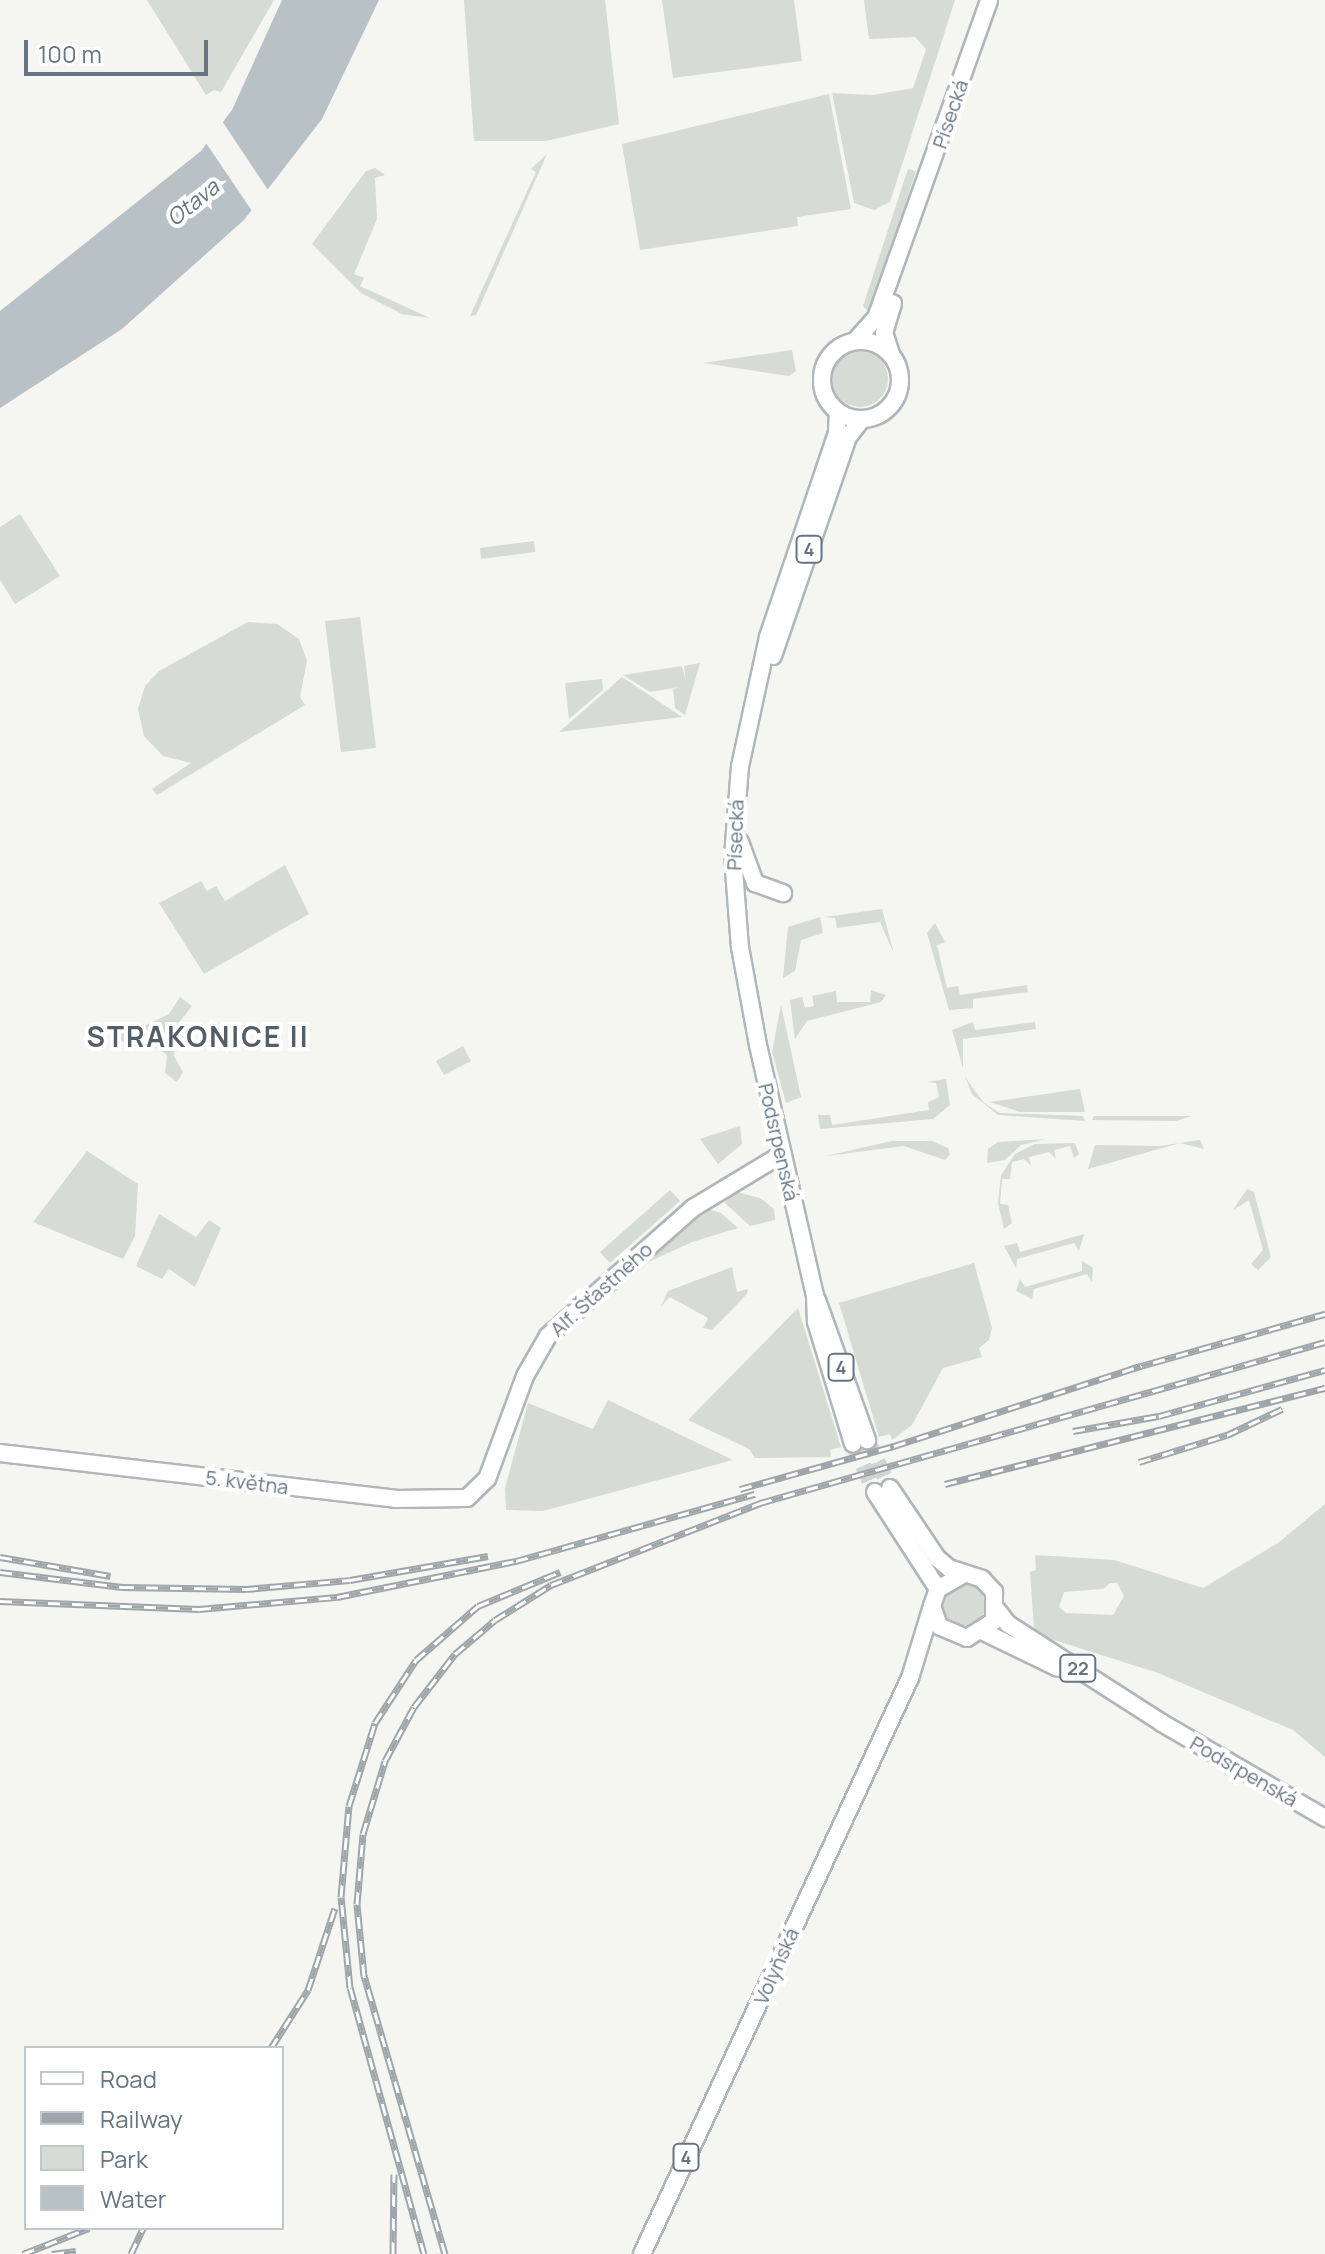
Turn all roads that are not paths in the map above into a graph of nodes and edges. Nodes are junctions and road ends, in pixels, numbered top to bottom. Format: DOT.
graph roads {
  1 [pos="989,0"];
  2 [pos="911,228"];
  3 [pos="855,341"];
  4 [pos="893,358"];
  5 [pos="838,412"];
  6 [pos="862,419"];
  7 [pos="760,683"];
  8 [pos="735,811"];
  9 [pos="783,893"];
  10 [pos="747,988"];
  11 [pos="782,1154"];
  12 [pos="860,1442"];
  13 [pos="0,1453"];
  14 [pos="487,1479"];
  15 [pos="964,1574"];
  16 [pos="938,1589"];
  17 [pos="932,1606"];
  18 [pos="997,1610"];
  19 [pos="984,1632"];
  20 [pos="955,1637"];
  21 [pos="910,1678"];
  22 [pos="1162,1723"];
  23 [pos="1325,1818"];
  24 [pos="642,2254"];
  1 -- 2 [label="main road, Písecká"];
  2 -- 3 [label="main road, Písecká"];
  2 -- 4 [label="main road, Písecká"];
  3 -- 4 [label="main road"];
  3 -- 5 [label="main road"];
  4 -- 6 [label="main road, 4"];
  5 -- 6 [label="main road"];
  5 -- 7 [label="main road, Písecká / 4"];
  6 -- 7 [label="main road, Písecká / 4"];
  7 -- 8 [label="main road, Písecká / 4"];
  8 -- 9 [label="main road"];
  8 -- 10 [label="main road, Písecká / 4"];
  10 -- 11 [label="main road, Podsrpenská / 4"];
  11 -- 12 [label="main road, Podsrpenská / 4"];
  11 -- 14 [label="main road, Alf. Šťastného"];
  13 -- 14 [label="main road, 5. května"];
  15 -- 16 [label="main road"];
  15 -- 16 [label="main road, Podsrpenská"];
  15 -- 18 [label="main road, Podsrpenská"];
  16 -- 17 [label="main road, 4"];
  17 -- 20 [label="main road"];
  17 -- 21 [label="main road, Volyňská / 4"];
  18 -- 19 [label="main road"];
  18 -- 22 [label="main road, Podsrpenská / 22"];
  19 -- 20 [label="main road, 4"];
  19 -- 22 [label="main road, Podsrpenská"];
  20 -- 21 [label="main road, Volyňská / 4"];
  21 -- 24 [label="main road, Volyňská / 4"];
  22 -- 23 [label="main road, Podsrpenská / 22"];
}
